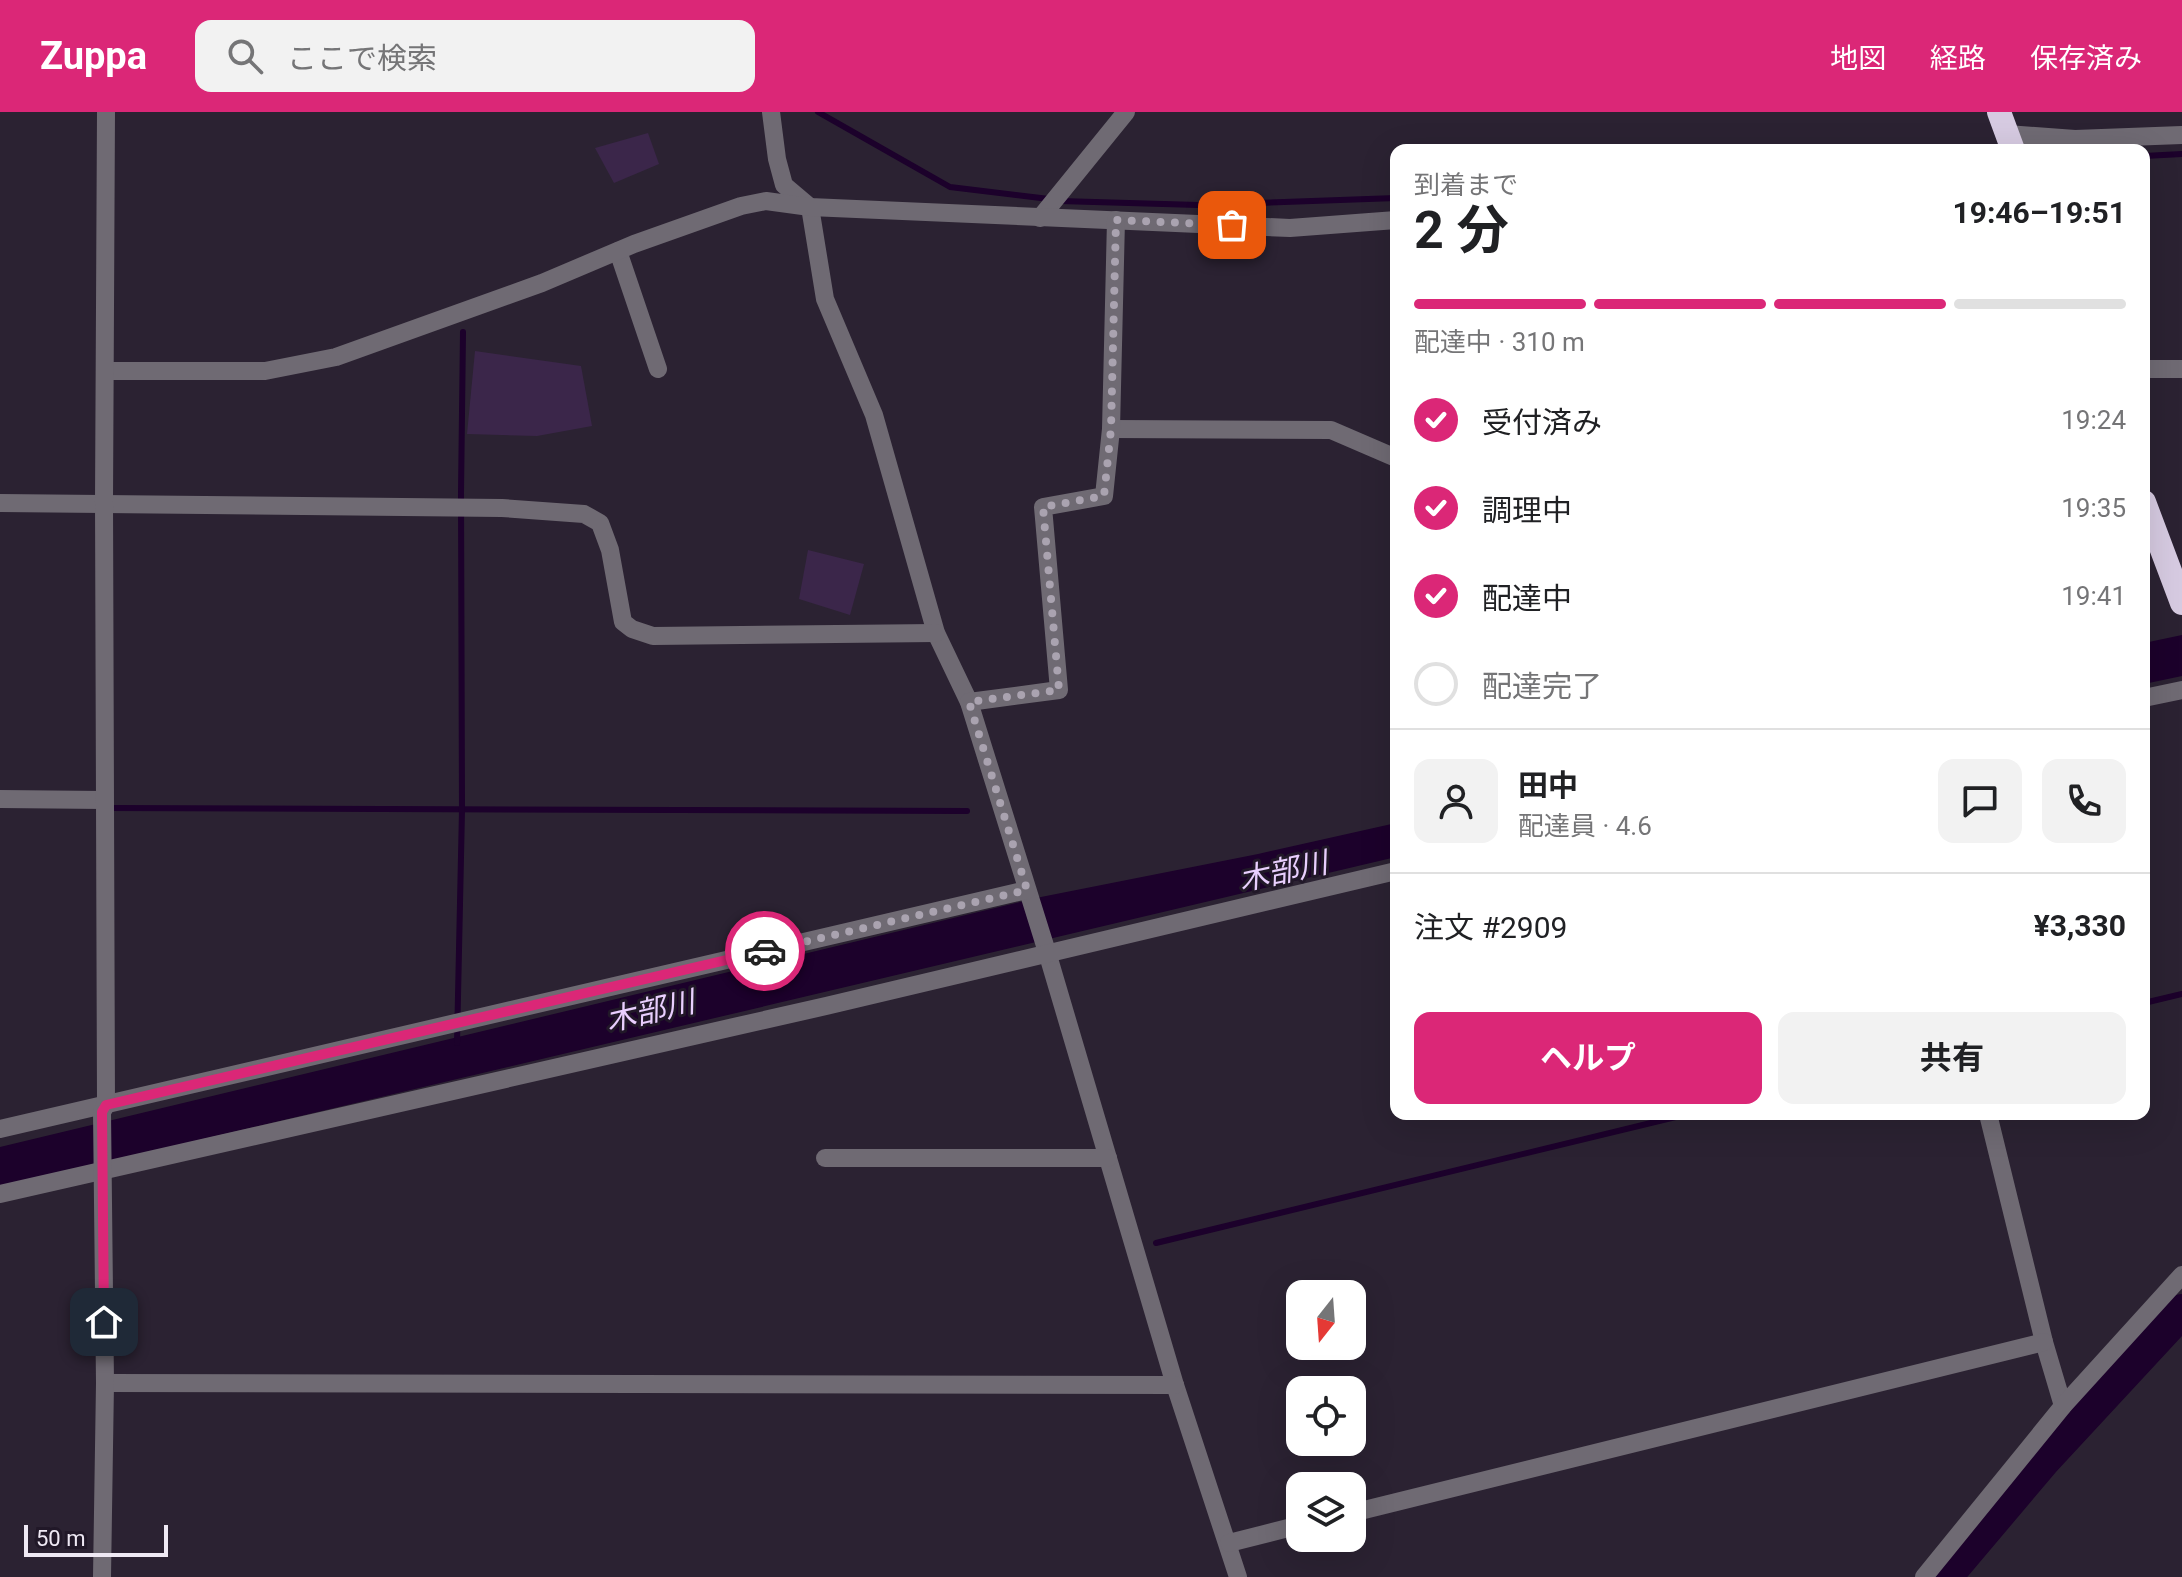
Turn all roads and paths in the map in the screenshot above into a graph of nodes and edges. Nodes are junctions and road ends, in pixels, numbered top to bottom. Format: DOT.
graph roads {
  1 [pos="106,112"];
  2 [pos="771,112"];
  3 [pos="1126,112"];
  4 [pos="2007,132"];
  5 [pos="2182,135"];
  6 [pos="810,207"];
  7 [pos="1040,218"];
  8 [pos="1116,220"];
  9 [pos="1390,220"];
  10 [pos="618,251"];
  11 [pos="658,369"];
  12 [pos="2150,369"];
  13 [pos="2182,369"];
  14 [pos="106,371"];
  15 [pos="1111,429"];
  16 [pos="1390,455"];
  17 [pos="104,502"];
  18 [pos="0,503"];
  19 [pos="2150,518"];
  20 [pos="2182,603"];
  21 [pos="936,633"];
  22 [pos="2182,690"];
  23 [pos="2150,697"];
  24 [pos="969,702"];
  25 [pos="0,799"];
  26 [pos="104,800"];
  27 [pos="1390,872"];
  28 [pos="1027,890"];
  29 [pos="1047,952"];
  30 [pos="104,1108"];
  31 [pos="1989,1120"];
  32 [pos="0,1129"];
  33 [pos="825,1158"];
  34 [pos="1108,1158"];
  35 [pos="103,1170"];
  36 [pos="0,1194"];
  37 [pos="2182,1275"];
  38 [pos="2044,1342"];
  39 [pos="105,1383"];
  40 [pos="1175,1385"];
  41 [pos="2063,1406"];
  42 [pos="1366,1510"];
  43 [pos="1286,1529"];
  44 [pos="1229,1543"];
  45 [pos="102,1577"];
  46 [pos="1238,1577"];
  47 [pos="1924,1577"];
  1 -- 14 [label="street"];
  2 -- 6 [label="street"];
  3 -- 7 [label="street"];
  4 -- 5 [label="street"];
  6 -- 7 [label="street"];
  6 -- 10 [label="street"];
  6 -- 21 [label="street"];
  7 -- 8 [label="street"];
  8 -- 9 [label="street"];
  8 -- 15 [label="street"];
  10 -- 11 [label="street"];
  10 -- 14 [label="street"];
  12 -- 13 [label="street"];
  14 -- 17 [label="street"];
  15 -- 16 [label="street"];
  15 -- 24 [label="street"];
  17 -- 18 [label="street"];
  17 -- 21 [label="street"];
  17 -- 26 [label="street"];
  19 -- 20 [label="highway"];
  21 -- 24 [label="street"];
  22 -- 23 [label="street"];
  24 -- 28 [label="street"];
  25 -- 26 [label="street"];
  26 -- 30 [label="street"];
  27 -- 29 [label="street"];
  28 -- 29 [label="street"];
  28 -- 30 [label="street"];
  29 -- 34 [label="street"];
  29 -- 35 [label="street"];
  30 -- 32 [label="street"];
  30 -- 35 [label="street"];
  31 -- 38 [label="street"];
  33 -- 34 [label="street"];
  34 -- 40 [label="street"];
  35 -- 36 [label="street"];
  35 -- 39 [label="street"];
  37 -- 41 [label="street"];
  38 -- 41 [label="street"];
  38 -- 42 [label="street"];
  39 -- 40 [label="street"];
  39 -- 45 [label="street"];
  40 -- 44 [label="street"];
  41 -- 47 [label="street"];
  43 -- 44 [label="street"];
  44 -- 46 [label="street"];
}
